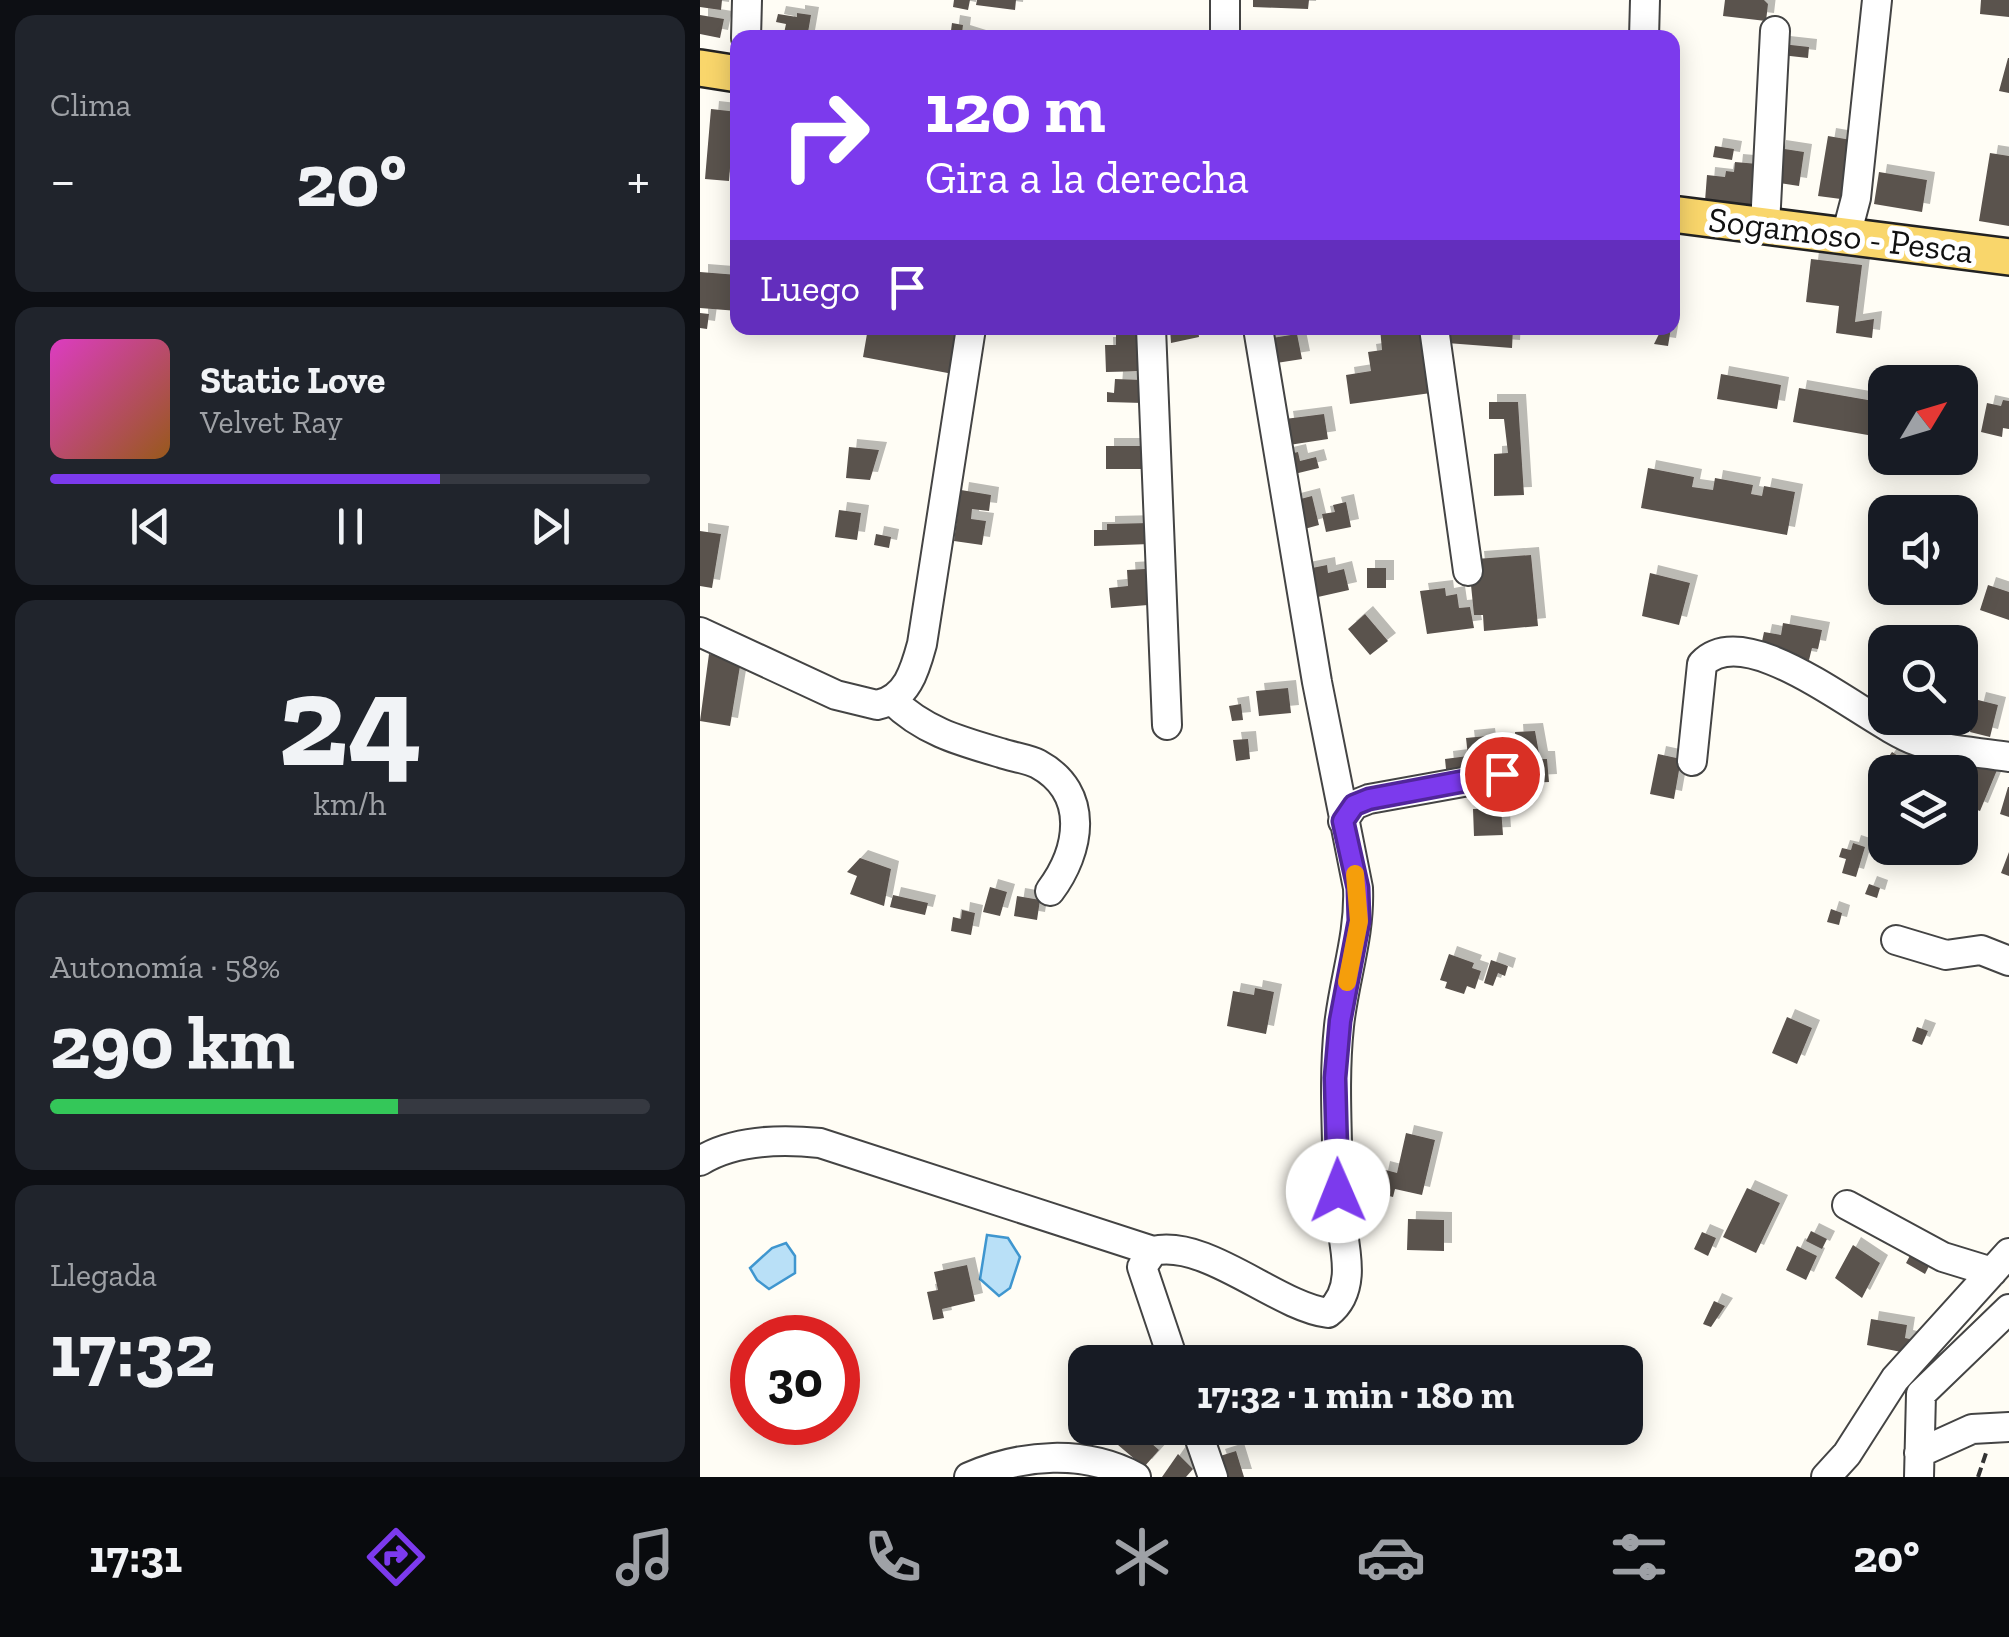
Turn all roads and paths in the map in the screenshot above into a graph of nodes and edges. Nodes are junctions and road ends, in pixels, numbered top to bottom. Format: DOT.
graph roads {
  1 [pos="747,0"];
  2 [pos="1225,0"];
  3 [pos="1645,0"];
  4 [pos="1876,0"];
  5 [pos="746,30"];
  6 [pos="1225,30"];
  7 [pos="1644,30"];
  8 [pos="1775,31"];
  9 [pos="700,68"];
  10 [pos="730,73"];
  11 [pos="1680,215"];
  12 [pos="1765,226"];
  13 [pos="1846,236"];
  14 [pos="2009,256"];
  15 [pos="970,335"];
  16 [pos="1151,335"];
  17 [pos="1259,335"];
  18 [pos="1435,335"];
  19 [pos="1468,571"];
  20 [pos="700,632"];
  21 [pos="892,700"];
  22 [pos="1167,725"];
  23 [pos="2009,757"];
  24 [pos="1692,761"];
  25 [pos="1502,774"];
  26 [pos="1343,821"];
  27 [pos="1050,890"];
  28 [pos="1896,940"];
  29 [pos="2009,962"];
  30 [pos="700,1161"];
  31 [pos="1847,1205"];
  32 [pos="1153,1251"];
  33 [pos="2000,1263"];
  34 [pos="2009,1309"];
  35 [pos="1168,1345"];
  36 [pos="2009,1427"];
  37 [pos="1202,1445"];
  38 [pos="1919,1465"];
  39 [pos="969,1477"];
  40 [pos="1136,1477"];
  41 [pos="1213,1477"];
  42 [pos="1826,1477"];
  1 -- 5 [label="street"];
  2 -- 6 [label="street"];
  3 -- 7 [label="street"];
  4 -- 13 [label="street"];
  8 -- 12 [label="street"];
  9 -- 10 [label="main road"];
  11 -- 12 [label="main road, Sogamoso - Pesca"];
  12 -- 13 [label="main road, Sogamoso - Pesca"];
  13 -- 14 [label="main road, Sogamoso - Pesca"];
  15 -- 21 [label="street"];
  16 -- 22 [label="street"];
  17 -- 26 [label="street"];
  18 -- 19 [label="street"];
  20 -- 21 [label="street"];
  21 -- 27 [label="street"];
  23 -- 24 [label="street"];
  25 -- 26 [label="street"];
  26 -- 32 [label="street"];
  28 -- 29 [label="street"];
  30 -- 32 [label="street"];
  31 -- 33 [label="street"];
  32 -- 35 [label="street"];
  33 -- 42 [label="street"];
  34 -- 38 [label="street"];
  36 -- 38 [label="street"];
  37 -- 41 [label="street"];
  39 -- 40 [label="street"];
}
